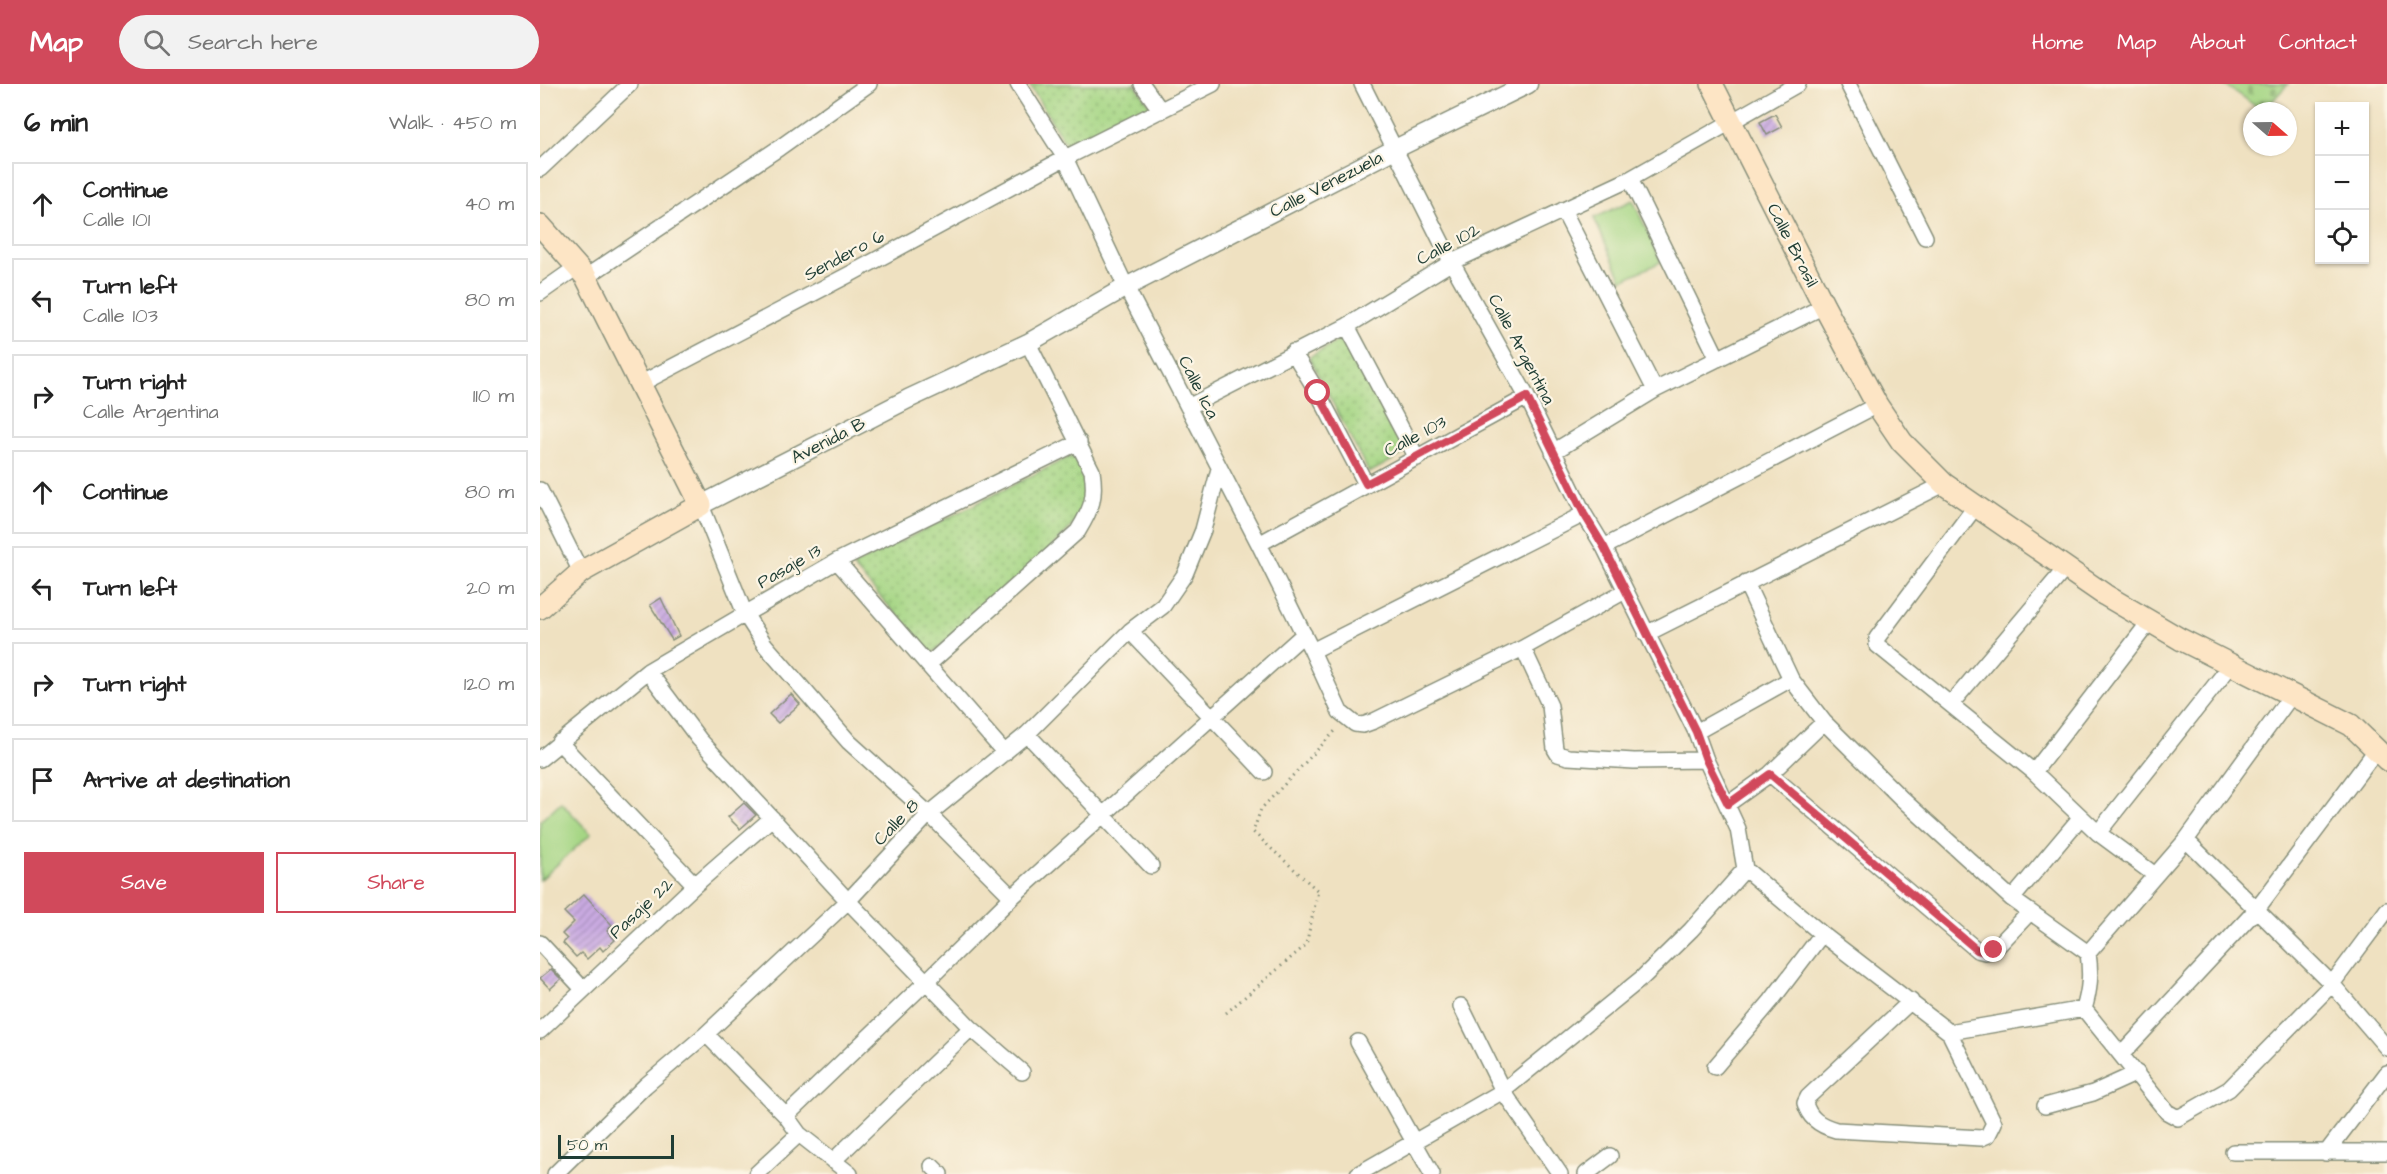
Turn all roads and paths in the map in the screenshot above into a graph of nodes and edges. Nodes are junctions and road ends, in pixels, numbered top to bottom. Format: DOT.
graph roads {
  1 [pos="630,84"];
  2 [pos="869,84"];
  3 [pos="1018,84"];
  4 [pos="1142,84"];
  5 [pos="1213,84"];
  6 [pos="1362,84"];
  7 [pos="1528,84"];
  8 [pos="1712,84"];
  9 [pos="1798,84"];
  10 [pos="1848,84"];
  11 [pos="1161,111"];
  12 [pos="1730,123"];
  13 [pos="1395,149"];
  14 [pos="1065,158"];
  15 [pos="540,169"];
  16 [pos="1630,179"];
  17 [pos="1563,210"];
  18 [pos="540,225"];
  19 [pos="1925,237"];
  20 [pos="1452,262"];
  21 [pos="581,272"];
  22 [pos="1126,287"];
  23 [pos="540,293"];
  24 [pos="1824,306"];
  25 [pos="1347,326"];
  26 [pos="1028,343"];
  27 [pos="1293,352"];
  28 [pos="1718,359"];
  29 [pos="640,384"];
  30 [pos="1655,390"];
  31 [pos="1527,397"];
  32 [pos="1877,405"];
  33 [pos="1188,407"];
  34 [pos="1079,442"];
  35 [pos="1553,452"];
  36 [pos="1416,458"];
  37 [pos="1219,469"];
  38 [pos="1366,484"];
  39 [pos="1944,484"];
  40 [pos="540,490"];
  41 [pos="701,505"];
  42 [pos="1975,507"];
  43 [pos="1584,514"];
  44 [pos="1259,544"];
  45 [pos="1604,547"];
  46 [pos="837,561"];
  47 [pos="2065,568"];
  48 [pos="581,572"];
  49 [pos="1746,583"];
  50 [pos="1625,591"];
  51 [pos="540,608"];
  52 [pos="745,614"];
  53 [pos="2150,621"];
  54 [pos="1130,631"];
  55 [pos="1304,634"];
  56 [pos="1646,634"];
  57 [pos="1523,648"];
  58 [pos="1312,651"];
  59 [pos="929,664"];
  60 [pos="2230,665"];
  61 [pos="648,671"];
  62 [pos="1791,679"];
  63 [pos="2291,696"];
  64 [pos="1951,704"];
  65 [pos="1212,715"];
  66 [pos="1343,716"];
  67 [pos="1824,722"];
  68 [pos="1696,732"];
  69 [pos="1028,734"];
  70 [pos="559,742"];
  71 [pos="1005,753"];
  72 [pos="2382,754"];
  73 [pos="540,759"];
  74 [pos="1706,760"];
  75 [pos="1264,772"];
  76 [pos="2034,772"];
  77 [pos="1770,774"];
  78 [pos="1728,804"];
  79 [pos="929,814"];
  80 [pos="1103,814"];
  81 [pos="772,818"];
  82 [pos="2080,818"];
  83 [pos="2098,833"];
  84 [pos="2186,840"];
  85 [pos="1150,866"];
  86 [pos="1745,869"];
  87 [pos="2155,875"];
  88 [pos="695,885"];
  89 [pos="1012,897"];
  90 [pos="2012,899"];
  91 [pos="848,901"];
  92 [pos="2257,909"];
  93 [pos="2387,910"];
  94 [pos="2030,912"];
  95 [pos="1822,934"];
  96 [pos="540,943"];
  97 [pos="2088,953"];
  98 [pos="927,981"];
  99 [pos="2332,984"];
  100 [pos="582,989"];
  101 [pos="1911,1001"];
  102 [pos="1461,1006"];
  103 [pos="2084,1009"];
  104 [pos="1226,1013"];
  105 [pos="971,1028"];
  106 [pos="540,1031"];
  107 [pos="1949,1032"];
  108 [pos="706,1035"];
  109 [pos="1358,1042"];
  110 [pos="2387,1048"];
  111 [pos="2122,1054"];
  112 [pos="1715,1067"];
  113 [pos="1022,1072"];
  114 [pos="2136,1073"];
  115 [pos="2387,1073"];
  116 [pos="1503,1091"];
  117 [pos="2045,1106"];
  118 [pos="786,1116"];
  119 [pos="799,1134"];
  120 [pos="1414,1142"];
  121 [pos="2233,1152"];
  122 [pos="2387,1152"];
  123 [pos="2326,1153"];
  124 [pos="1610,1156"];
  125 [pos="833,1161"];
  126 [pos="564,1171"];
  127 [pos="756,1174"];
  128 [pos="850,1174"];
  129 [pos="1358,1174"];
  130 [pos="1432,1174"];
  131 [pos="1560,1174"];
  132 [pos="1586,1174"];
  1 -- 15 [label="street"];
  2 -- 21 [label="street"];
  3 -- 14 [label="street, Calle Ica"];
  4 -- 11 [label="street"];
  5 -- 11 [label="street, Sendero 6"];
  6 -- 13 [label="street, Calle Argentina"];
  7 -- 13 [label="street, Calle Venezuela"];
  8 -- 12 [label="main road, Calle Brasil"];
  9 -- 12 [label="street, Calle 102"];
  10 -- 19 [label="street"];
  11 -- 14 [label="street, Sendero 6"];
  12 -- 16 [label="street, Calle 102"];
  12 -- 24 [label="main road, Calle Brasil"];
  13 -- 20 [label="street, Calle Argentina"];
  13 -- 22 [label="street, Calle Venezuela"];
  14 -- 22 [label="street, Calle Ica"];
  14 -- 29 [label="street, Sendero 6"];
  16 -- 17 [label="street, Calle 102"];
  16 -- 28 [label="street"];
  17 -- 20 [label="street, Calle 102"];
  17 -- 30 [label="street"];
  18 -- 21 [label="main road"];
  20 -- 25 [label="street, Calle 102"];
  20 -- 31 [label="street, Calle Argentina"];
  21 -- 23 [label="street"];
  21 -- 29 [label="main road"];
  22 -- 26 [label="street, Avenida B"];
  22 -- 33 [label="street, Calle Ica"];
  24 -- 28 [label="street"];
  24 -- 32 [label="main road, Calle Brasil"];
  25 -- 27 [label="street, Calle 102"];
  25 -- 36 [label="street"];
  26 -- 34 [label="street"];
  26 -- 41 [label="street, Avenida B"];
  27 -- 33 [label="street, Calle 102"];
  27 -- 38 [label="street"];
  28 -- 30 [label="street"];
  29 -- 41 [label="main road"];
  30 -- 35 [label="street"];
  31 -- 35 [label="street, Calle Argentina"];
  31 -- 36 [label="street, Calle 103"];
  32 -- 39 [label="main road, Calle Brasil"];
  32 -- 45 [label="street"];
  33 -- 37 [label="street, Calle Ica"];
  34 -- 46 [label="street, Pasaje 13"];
  34 -- 59 [label="street"];
  35 -- 43 [label="street, Calle Argentina"];
  36 -- 38 [label="street, Calle 103"];
  37 -- 44 [label="street, Calle Ica"];
  37 -- 54 [label="street, Calle 8"];
  38 -- 44 [label="street, Calle 103"];
  39 -- 42 [label="main road, Calle Brasil"];
  39 -- 49 [label="street"];
  40 -- 48 [label="street"];
  41 -- 48 [label="main road, Avenida B"];
  41 -- 52 [label="street"];
  42 -- 47 [label="main road, Calle Brasil"];
  42 -- 64 [label="street"];
  43 -- 45 [label="street, Calle Argentina"];
  43 -- 58 [label="street"];
  44 -- 55 [label="street, Calle Ica"];
  45 -- 50 [label="street, Calle Argentina"];
  46 -- 52 [label="street, Pasaje 13"];
  46 -- 59 [label="street"];
  47 -- 53 [label="main road, Calle Brasil"];
  47 -- 64 [label="street"];
  48 -- 51 [label="main road, Avenida B"];
  49 -- 56 [label="street"];
  49 -- 62 [label="street"];
  50 -- 56 [label="street, Calle Argentina"];
  50 -- 57 [label="street"];
  52 -- 61 [label="street, Pasaje 13"];
  52 -- 79 [label="street"];
  53 -- 60 [label="main road, Calle Brasil"];
  53 -- 76 [label="street"];
  54 -- 65 [label="street"];
  54 -- 69 [label="street, Calle 8"];
  55 -- 58 [label="street, Calle Ica"];
  55 -- 65 [label="street"];
  56 -- 68 [label="street, Calle Argentina"];
  57 -- 66 [label="street"];
  57 -- 74 [label="street"];
  58 -- 66 [label="street, Calle Ica"];
  59 -- 71 [label="street"];
  60 -- 63 [label="main road, Calle Brasil"];
  60 -- 83 [label="street"];
  61 -- 70 [label="street, Pasaje 13"];
  61 -- 81 [label="street"];
  62 -- 67 [label="street"];
  62 -- 68 [label="street"];
  63 -- 72 [label="main road, Calle Brasil"];
  63 -- 84 [label="street"];
  64 -- 76 [label="street"];
  65 -- 75 [label="street"];
  65 -- 80 [label="street"];
  66 -- 104 [label="path"];
  67 -- 77 [label="street"];
  67 -- 90 [label="street"];
  68 -- 74 [label="street, Calle Argentina"];
  69 -- 71 [label="street, Calle 8"];
  69 -- 80 [label="street"];
  70 -- 73 [label="street, Pasaje 13"];
  70 -- 88 [label="street"];
  71 -- 79 [label="street, Calle 8"];
  72 -- 92 [label="street"];
  74 -- 78 [label="street, Calle Argentina"];
  76 -- 82 [label="street"];
  77 -- 78 [label="street"];
  77 -- 94 [label="street"];
  78 -- 86 [label="street, Calle Argentina"];
  79 -- 89 [label="street"];
  79 -- 91 [label="street, Calle 8"];
  80 -- 85 [label="street"];
  80 -- 89 [label="street"];
  81 -- 88 [label="street, Pasaje 22"];
  81 -- 91 [label="street"];
  82 -- 83 [label="street"];
  82 -- 90 [label="street"];
  83 -- 87 [label="street"];
  84 -- 87 [label="street"];
  84 -- 92 [label="street"];
  86 -- 95 [label="street"];
  86 -- 116 [label="street"];
  87 -- 97 [label="street"];
  88 -- 100 [label="street, Pasaje 22"];
  89 -- 98 [label="street"];
  90 -- 94 [label="street"];
  91 -- 98 [label="street"];
  91 -- 108 [label="street, Calle 8"];
  92 -- 99 [label="street"];
  92 -- 111 [label="street"];
  93 -- 99 [label="street"];
  94 -- 97 [label="street"];
  95 -- 101 [label="street"];
  95 -- 112 [label="street"];
  96 -- 100 [label="street"];
  97 -- 103 [label="street"];
  98 -- 105 [label="street"];
  98 -- 118 [label="street"];
  99 -- 110 [label="street"];
  99 -- 114 [label="street"];
  100 -- 106 [label="street, Pasaje 22"];
  101 -- 107 [label="street"];
  101 -- 107 [label="street"];
  102 -- 116 [label="street"];
  103 -- 107 [label="street"];
  103 -- 111 [label="street"];
  105 -- 113 [label="street"];
  105 -- 125 [label="street"];
  108 -- 118 [label="street"];
  108 -- 126 [label="street, Calle 8"];
  109 -- 120 [label="street"];
  111 -- 114 [label="street"];
  114 -- 117 [label="street"];
  115 -- 123 [label="street"];
  116 -- 120 [label="street"];
  116 -- 131 [label="street"];
  118 -- 119 [label="street"];
  119 -- 125 [label="street"];
  119 -- 127 [label="street"];
  120 -- 129 [label="street"];
  120 -- 130 [label="street"];
  121 -- 123 [label="street"];
  122 -- 123 [label="street"];
  124 -- 132 [label="street"];
  125 -- 128 [label="street"];
}
